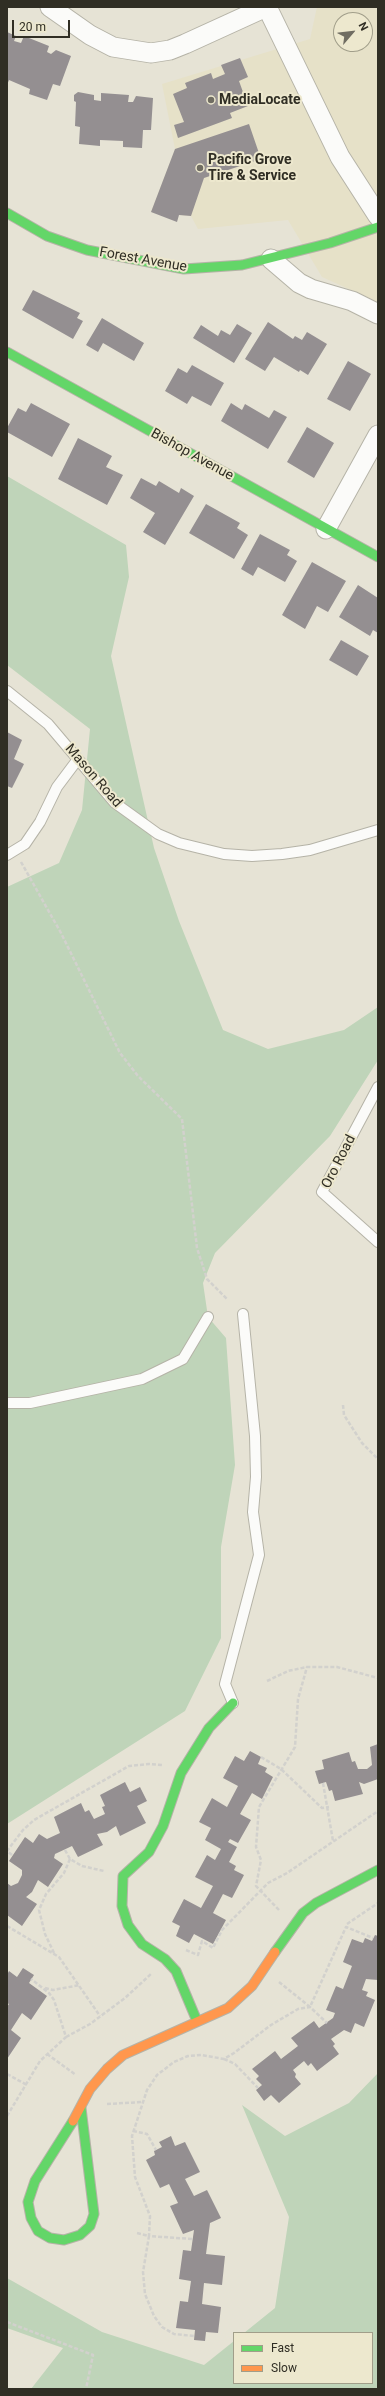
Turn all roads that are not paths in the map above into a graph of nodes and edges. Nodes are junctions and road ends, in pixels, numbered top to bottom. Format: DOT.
graph roads {
  1 [pos="267,7"];
  2 [pos="52,8"];
  3 [pos="8,216"];
  4 [pos="378,216"];
  5 [pos="378,226"];
  6 [pos="271,258"];
  7 [pos="378,314"];
  8 [pos="7,352"];
  9 [pos="378,435"];
  10 [pos="326,529"];
  11 [pos="378,557"];
  12 [pos="7,690"];
  13 [pos="78,759"];
  14 [pos="378,830"];
  15 [pos="7,855"];
  16 [pos="378,1087"];
  17 [pos="378,1242"];
  18 [pos="243,1314"];
  19 [pos="208,1317"];
  20 [pos="7,1403"];
  21 [pos="233,1703"];
  22 [pos="378,1870"];
  23 [pos="197,2021"];
  24 [pos="81,2108"];
  1 -- 2 [label="street"];
  1 -- 4 [label="street"];
  3 -- 6 [label="street, Forest Avenue"];
  5 -- 6 [label="street, Forest Avenue"];
  6 -- 7 [label="street"];
  8 -- 10 [label="street, Bishop Avenue"];
  9 -- 10 [label="street"];
  10 -- 11 [label="street, Bishop Avenue"];
  12 -- 13 [label="lane, Mason Road"];
  13 -- 14 [label="lane, Mason Road"];
  13 -- 15 [label="lane"];
  16 -- 17 [label="lane, Oro Road"];
  18 -- 21 [label="lane"];
  19 -- 20 [label="lane"];
  21 -- 23 [label="street"];
  22 -- 23 [label="street"];
  23 -- 24 [label="street"];
  24 -- 24 [label="street"];
}
